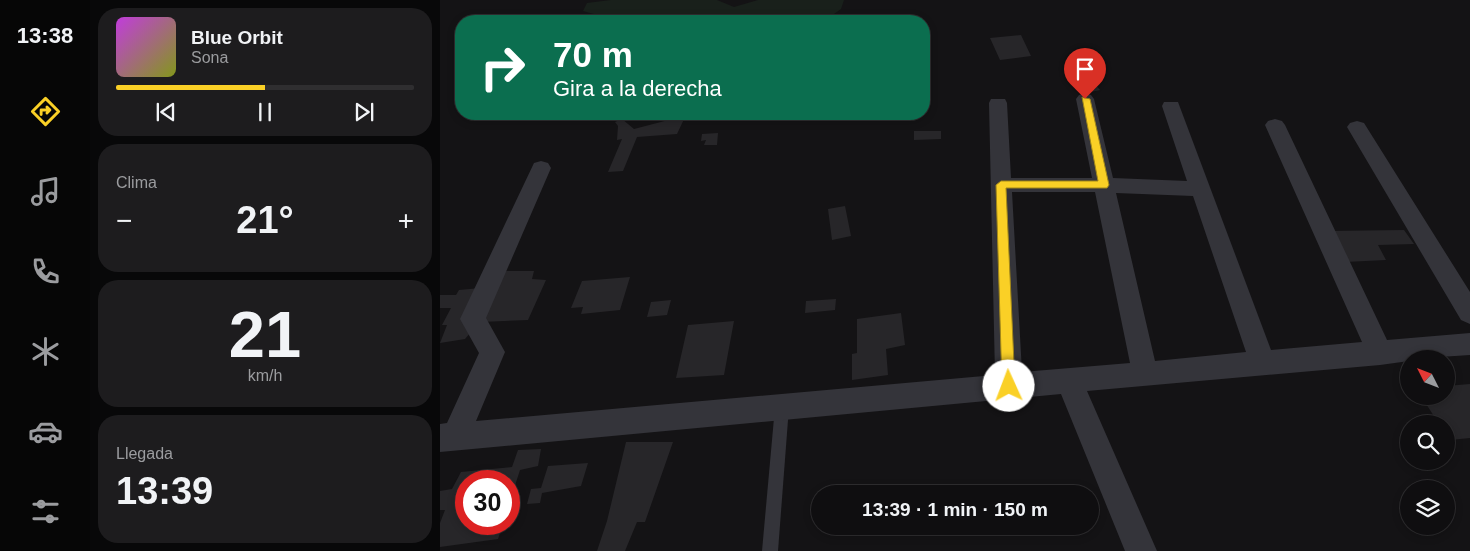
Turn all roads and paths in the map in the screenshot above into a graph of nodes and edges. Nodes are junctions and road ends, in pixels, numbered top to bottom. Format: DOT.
graph roads {
  1 [pos="1085,99"];
  2 [pos="998,103"];
  3 [pos="1171,106"];
  4 [pos="1275,125"];
  5 [pos="1357,127"];
  6 [pos="541,168"];
  7 [pos="1001,185"];
  8 [pos="1104,185"];
  9 [pos="1201,189"];
  10 [pos="1470,312"];
  11 [pos="1470,344"];
  12 [pos="1380,353"];
  13 [pos="1263,363"];
  14 [pos="1144,373"];
  15 [pos="1069,380"];
  16 [pos="1009,386"];
  17 [pos="782,407"];
  18 [pos="448,437"];
  19 [pos="770,551"];
  20 [pos="1141,551"];
  1 -- 8 [label="street"];
  2 -- 7 [label="street"];
  3 -- 9 [label="street"];
  4 -- 12 [label="street"];
  5 -- 10 [label="street"];
  6 -- 18 [label="street"];
  7 -- 8 [label="street"];
  7 -- 16 [label="street"];
  8 -- 9 [label="street"];
  8 -- 14 [label="street"];
  9 -- 13 [label="street"];
  11 -- 12 [label="street"];
  12 -- 13 [label="street"];
  13 -- 14 [label="street"];
  14 -- 15 [label="street"];
  15 -- 16 [label="street"];
  15 -- 20 [label="street"];
  16 -- 17 [label="street"];
  17 -- 18 [label="street"];
  17 -- 19 [label="lane"];
}
